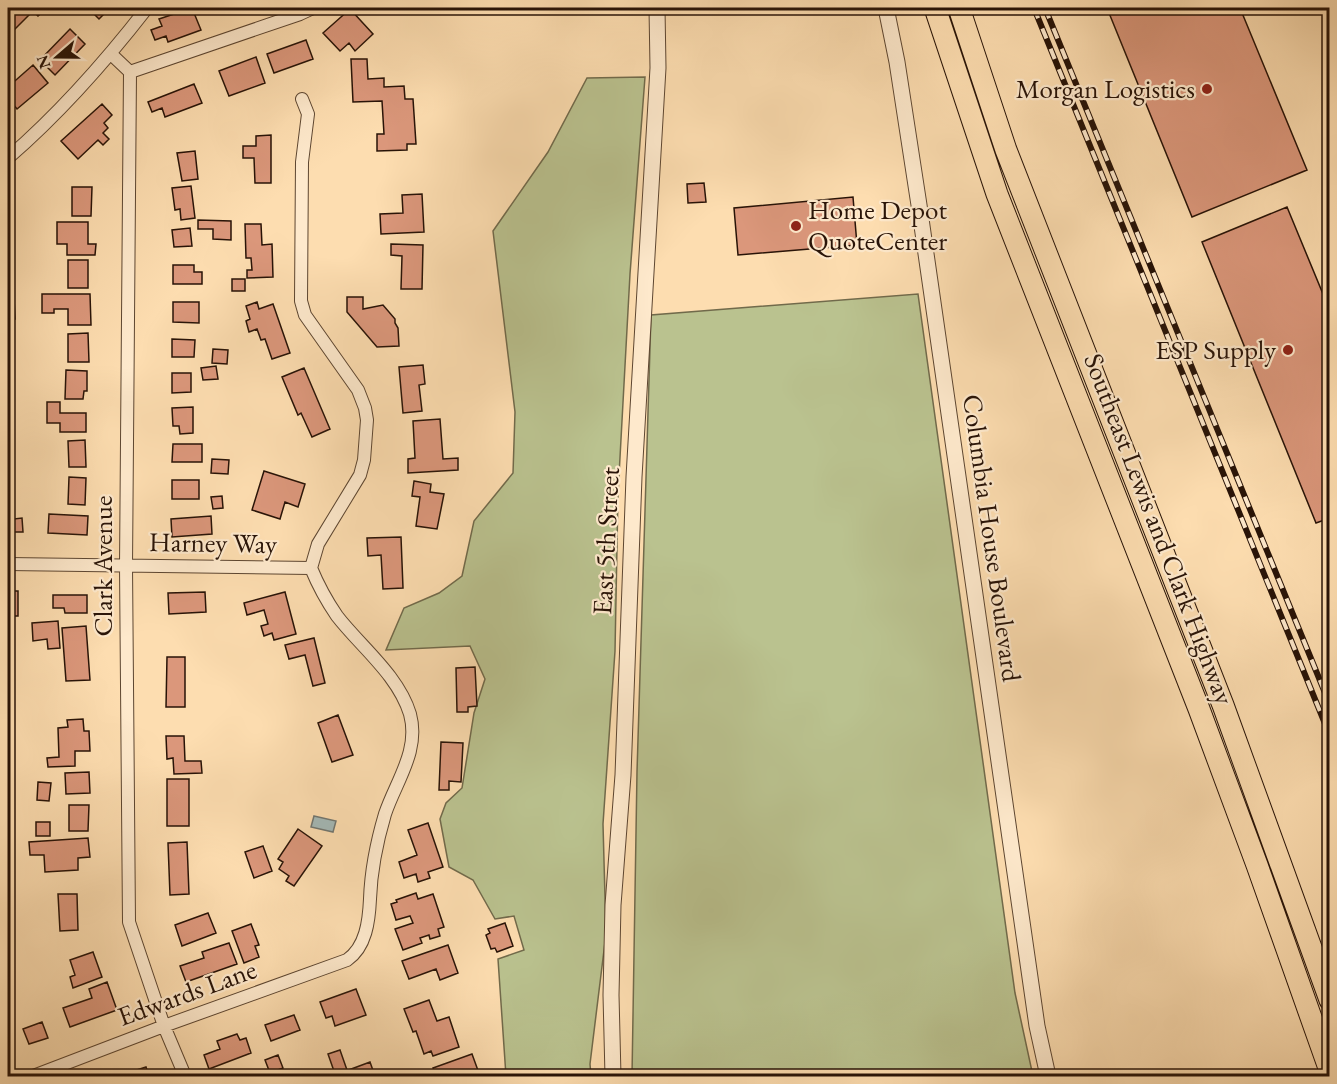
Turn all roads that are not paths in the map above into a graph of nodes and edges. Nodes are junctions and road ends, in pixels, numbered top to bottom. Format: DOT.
graph roads {
  1 [pos="147,8"];
  2 [pos="313,8"];
  3 [pos="657,8"];
  4 [pos="886,8"];
  5 [pos="935,8"];
  6 [pos="959,8"];
  7 [pos="111,54"];
  8 [pos="130,72"];
  9 [pos="302,99"];
  10 [pos="8,158"];
  11 [pos="8,564"];
  12 [pos="126,566"];
  13 [pos="311,568"];
  14 [pos="1329,1000"];
  15 [pos="1307,1009"];
  16 [pos="164,1026"];
  17 [pos="1329,1071"];
  18 [pos="33,1077"];
  19 [pos="185,1077"];
  20 [pos="614,1077"];
  21 [pos="1048,1077"];
  22 [pos="1319,1077"];
  1 -- 7 [label="street"];
  2 -- 8 [label="street"];
  3 -- 20 [label="street, East 5th Street"];
  4 -- 21 [label="street, Columbia House Boulevard"];
  5 -- 15 [label="highway, Southeast Lewis and Clark Highway"];
  6 -- 14 [label="highway, Southeast Lewis and Clark Highway"];
  7 -- 8 [label="street"];
  7 -- 10 [label="street"];
  8 -- 12 [label="street, Clark Avenue"];
  9 -- 13 [label="street"];
  11 -- 12 [label="street, Harney Way"];
  12 -- 13 [label="street, Harney Way"];
  12 -- 16 [label="street, Clark Avenue"];
  13 -- 16 [label="street, Edwards Lane"];
  15 -- 17 [label="highway, Southeast Lewis and Clark Highway"];
  15 -- 22 [label="highway"];
  16 -- 18 [label="street, Edwards Lane"];
  16 -- 19 [label="street, Clark Avenue"];
}
